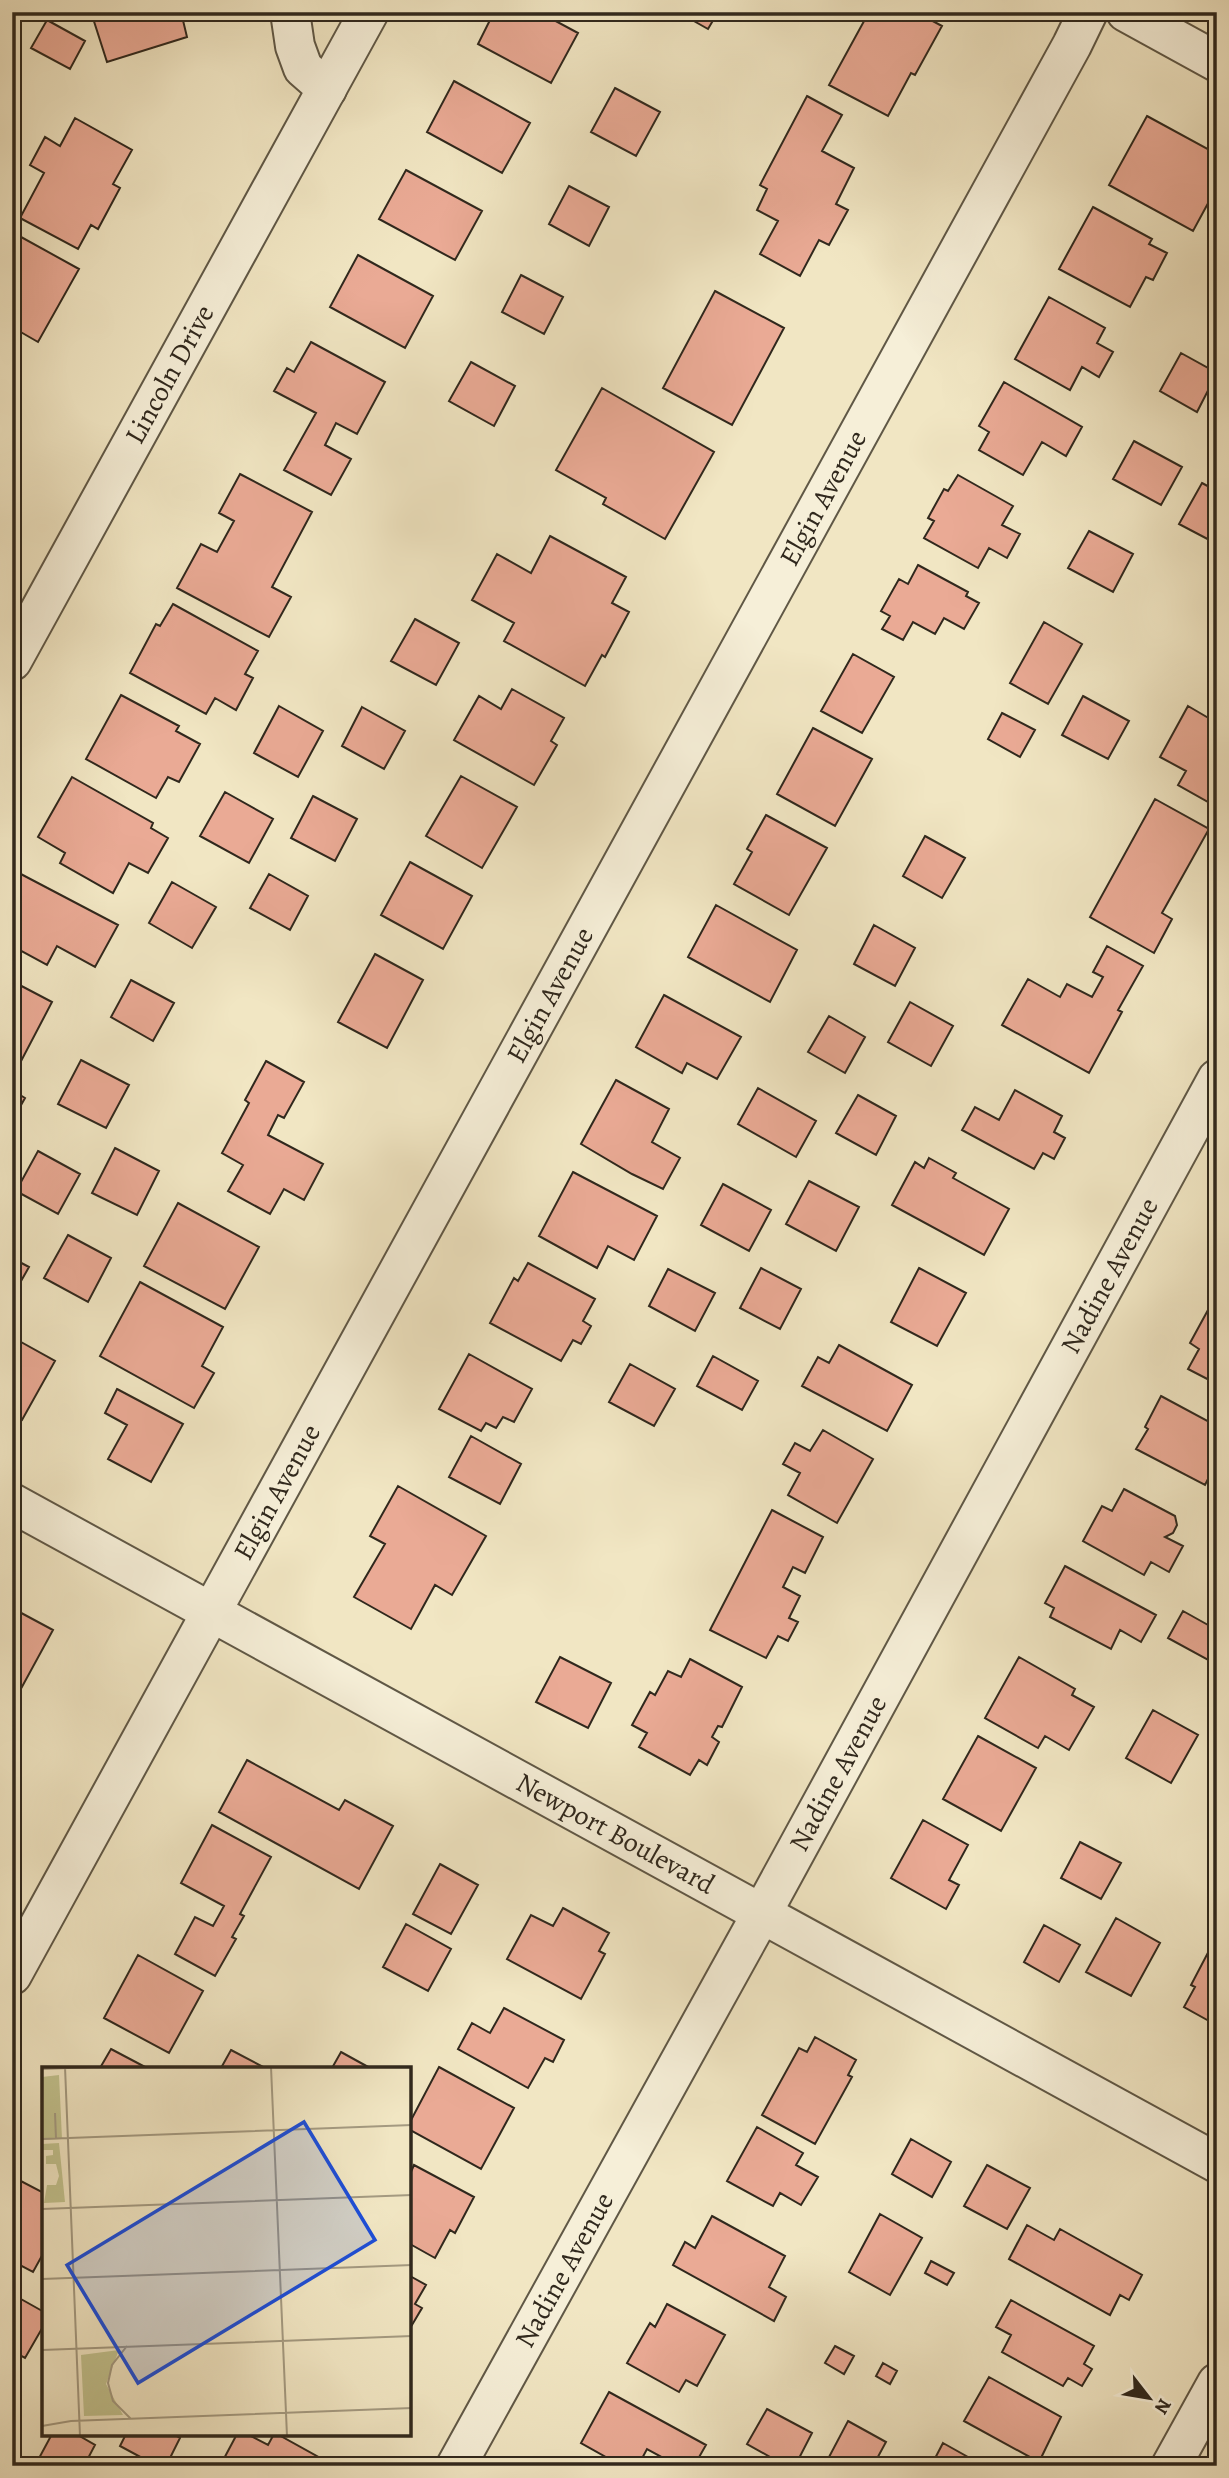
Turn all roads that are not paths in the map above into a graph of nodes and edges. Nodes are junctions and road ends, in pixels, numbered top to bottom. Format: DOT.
graph roads {
  1 [pos="290,12"];
  2 [pos="369,12"];
  3 [pos="1088,12"];
  4 [pos="1126,12"];
  5 [pos="1217,62"];
  6 [pos="327,89"];
  7 [pos="12,661"];
  8 [pos="1217,1079"];
  9 [pos="12,1503"];
  10 [pos="211,1612"];
  11 [pos="762,1913"];
  12 [pos="12,1975"];
  13 [pos="1217,2163"];
  14 [pos="1217,2383"];
  15 [pos="456,2466"];
  16 [pos="1171,2466"];
  1 -- 6 [label="street"];
  2 -- 6 [label="street, Lincoln Drive"];
  3 -- 10 [label="street, Elgin Avenue"];
  4 -- 5 [label="street"];
  6 -- 7 [label="street, Lincoln Drive"];
  8 -- 11 [label="street, Nadine Avenue"];
  9 -- 10 [label="street, Newport Boulevard"];
  10 -- 11 [label="street, Newport Boulevard"];
  10 -- 12 [label="street, Elgin Avenue"];
  11 -- 13 [label="street, Newport Boulevard"];
  11 -- 15 [label="street, Nadine Avenue"];
  14 -- 16 [label="street"];
}
